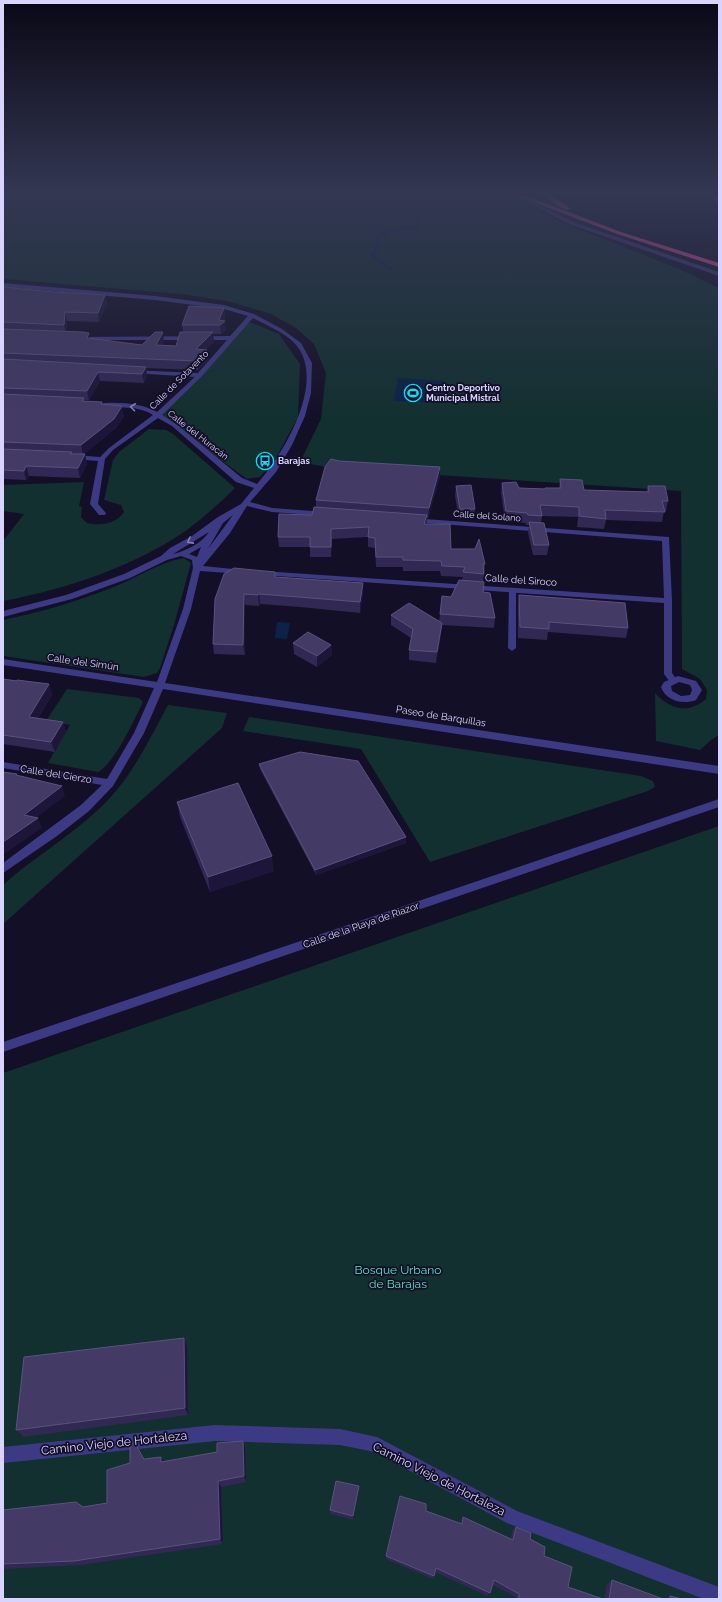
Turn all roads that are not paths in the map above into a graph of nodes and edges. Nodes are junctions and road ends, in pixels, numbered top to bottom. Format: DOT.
graph roads {
  1 [pos="707,270"];
  2 [pos="719,274"];
  3 [pos="3,285"];
  4 [pos="252,315"];
  5 [pos="73,338"];
  6 [pos="232,338"];
  7 [pos="129,371"];
  8 [pos="200,374"];
  9 [pos="95,404"];
  10 [pos="158,415"];
  11 [pos="64,457"];
  12 [pos="102,459"];
  13 [pos="258,487"];
  14 [pos="245,503"];
  15 [pos="102,513"];
  16 [pos="335,514"];
  17 [pos="221,519"];
  18 [pos="406,520"];
  19 [pos="227,531"];
  20 [pos="208,540"];
  21 [pos="182,554"];
  22 [pos="164,558"];
  23 [pos="197,568"];
  24 [pos="512,590"];
  25 [pos="668,601"];
  26 [pos="3,614"];
  27 [pos="512,648"];
  28 [pos="3,662"];
  29 [pos="673,680"];
  30 [pos="160,685"];
  31 [pos="3,765"];
  32 [pos="719,770"];
  33 [pos="110,783"];
  34 [pos="719,803"];
  35 [pos="3,869"];
  36 [pos="3,1047"];
  37 [pos="3,1455"];
  38 [pos="719,1595"];
  1 -- 2 [label="street"];
  3 -- 4 [label="street"];
  4 -- 6 [label="street, Calle de Sotavento"];
  4 -- 13 [label="street"];
  5 -- 6 [label="street"];
  6 -- 8 [label="street, Calle de Sotavento"];
  7 -- 8 [label="street"];
  8 -- 10 [label="street, Calle de Sotavento"];
  10 -- 9 [label="street, Calle del Huracán, one-way"];
  10 -- 12 [label="street, Calle de Sotavento"];
  10 -- 13 [label="street, Calle del Huracán"];
  11 -- 12 [label="street"];
  12 -- 15 [label="street"];
  13 -- 14 [label="street"];
  14 -- 16 [label="street"];
  14 -- 17 [label="street"];
  14 -- 19 [label="street"];
  17 -- 20 [label="street"];
  17 -- 22 [label="street, one-way"];
  18 -- 25 [label="street, Calle del Solano"];
  19 -- 20 [label="street"];
  19 -- 23 [label="street"];
  20 -- 21 [label="street"];
  20 -- 23 [label="street"];
  21 -- 22 [label="street"];
  21 -- 23 [label="street"];
  22 -- 26 [label="street"];
  23 -- 24 [label="street, Calle del Siroco"];
  23 -- 30 [label="street"];
  24 -- 25 [label="street, Calle del Siroco"];
  24 -- 27 [label="street"];
  25 -- 29 [label="street"];
  28 -- 30 [label="street, Calle del Simún"];
  30 -- 32 [label="street, Paseo de Barquillas"];
  30 -- 33 [label="street"];
  31 -- 33 [label="street, Calle del Cierzo"];
  33 -- 35 [label="street"];
  34 -- 36 [label="street, Calle de la Playa de Riazor"];
  37 -- 38 [label="street, Camino Viejo de Hortaleza"];
}
